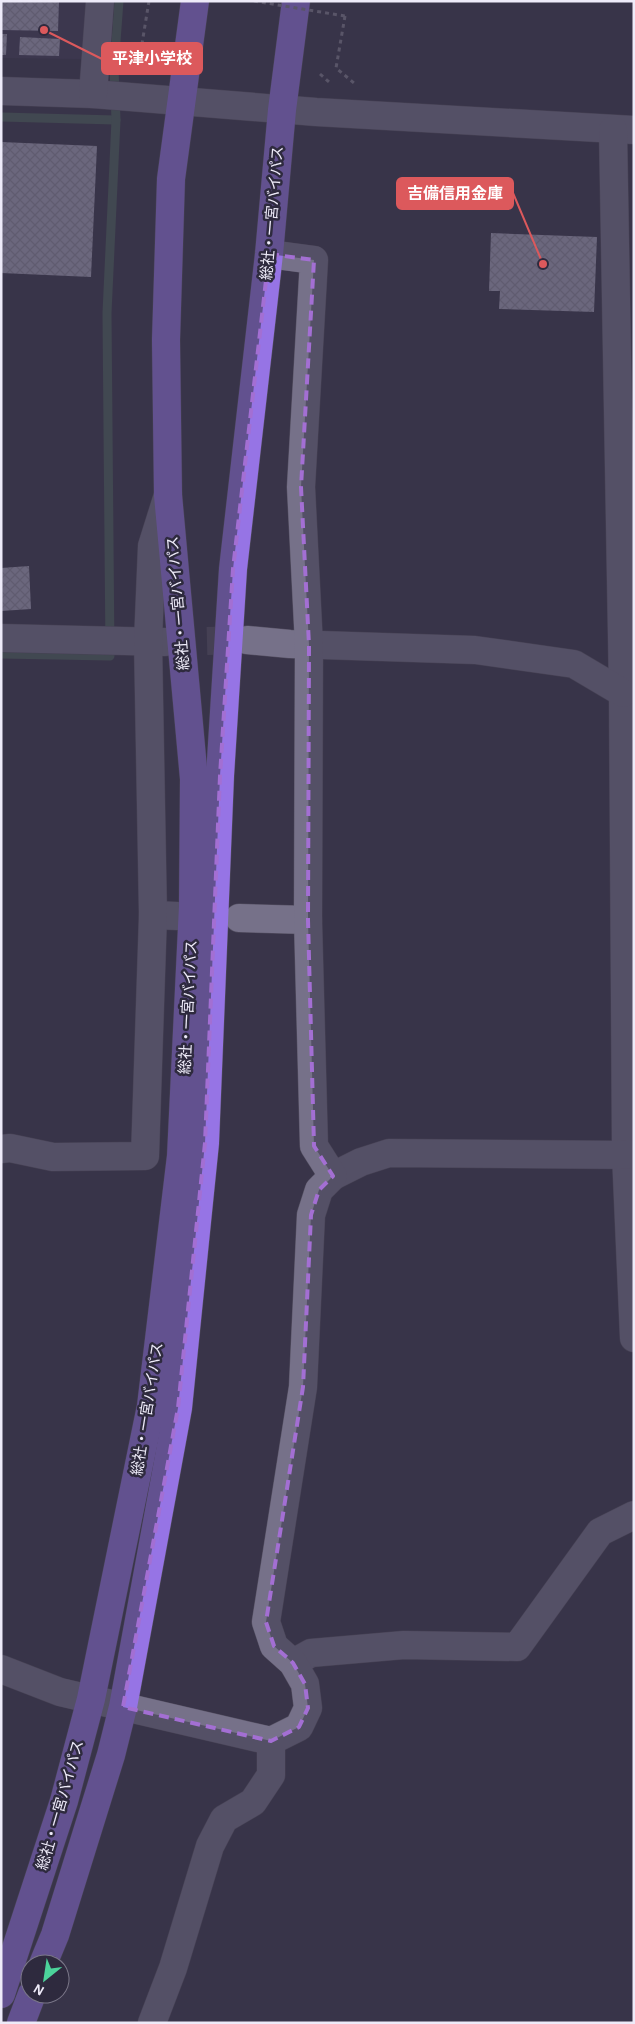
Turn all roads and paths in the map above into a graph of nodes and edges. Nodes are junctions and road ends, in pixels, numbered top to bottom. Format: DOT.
graph roads {
  1 [pos="100,1"];
  2 [pos="149,1"];
  3 [pos="194,1"];
  4 [pos="254,1"];
  5 [pos="296,1"];
  6 [pos="157,60"];
  7 [pos="356,85"];
  8 [pos="1,91"];
  9 [pos="96,94"];
  10 [pos="182,101"];
  11 [pos="282,110"];
  12 [pos="623,130"];
  13 [pos="269,254"];
  14 [pos="168,495"];
  15 [pos="1,638"];
  16 [pos="248,640"];
  17 [pos="156,642"];
  18 [pos="309,645"];
  19 [pos="623,692"];
  20 [pos="239,918"];
  21 [pos="308,920"];
  22 [pos="6,1148"];
  23 [pos="630,1155"];
  24 [pos="333,1176"];
  25 [pos="634,1338"];
  26 [pos="634,1515"];
  27 [pos="293,1663"];
  28 [pos="1,1669"];
  29 [pos="91,1699"];
  30 [pos="123,1707"];
  31 [pos="271,1741"];
  32 [pos="47,1954"];
  33 [pos="1,1994"];
  34 [pos="28,2004"];
  35 [pos="21,2023"];
  36 [pos="152,2023"];
  1 -- 9 [label="street"];
  2 -- 6 [label="path"];
  3 -- 10 [label="highway, 総社・一宮バイパス"];
  4 -- 7 [label="path, bridge"];
  5 -- 11 [label="highway, 総社・一宮バイパス"];
  8 -- 9 [label="street"];
  9 -- 10 [label="street"];
  10 -- 11 [label="street"];
  10 -- 14 [label="highway, 総社・一宮バイパス"];
  11 -- 12 [label="street"];
  11 -- 13 [label="highway, 総社・一宮バイパス"];
  12 -- 19 [label="street"];
  13 -- 18 [label="street"];
  13 -- 30 [label="highway, 総社・一宮バイパス"];
  14 -- 17 [label="street"];
  14 -- 29 [label="highway, 総社・一宮バイパス"];
  15 -- 17 [label="street"];
  16 -- 18 [label="street"];
  17 -- 22 [label="street"];
  18 -- 19 [label="street"];
  18 -- 21 [label="street"];
  19 -- 23 [label="street"];
  20 -- 21 [label="street"];
  21 -- 24 [label="street"];
  23 -- 24 [label="street"];
  23 -- 25 [label="street"];
  24 -- 27 [label="street"];
  26 -- 27 [label="street"];
  27 -- 31 [label="street"];
  28 -- 29 [label="street"];
  29 -- 30 [label="street"];
  29 -- 33 [label="highway, 総社・一宮バイパス"];
  30 -- 31 [label="street"];
  30 -- 32 [label="highway, 総社・一宮バイパス"];
  31 -- 36 [label="street"];
  34 -- 35 [label="highway"];
}
